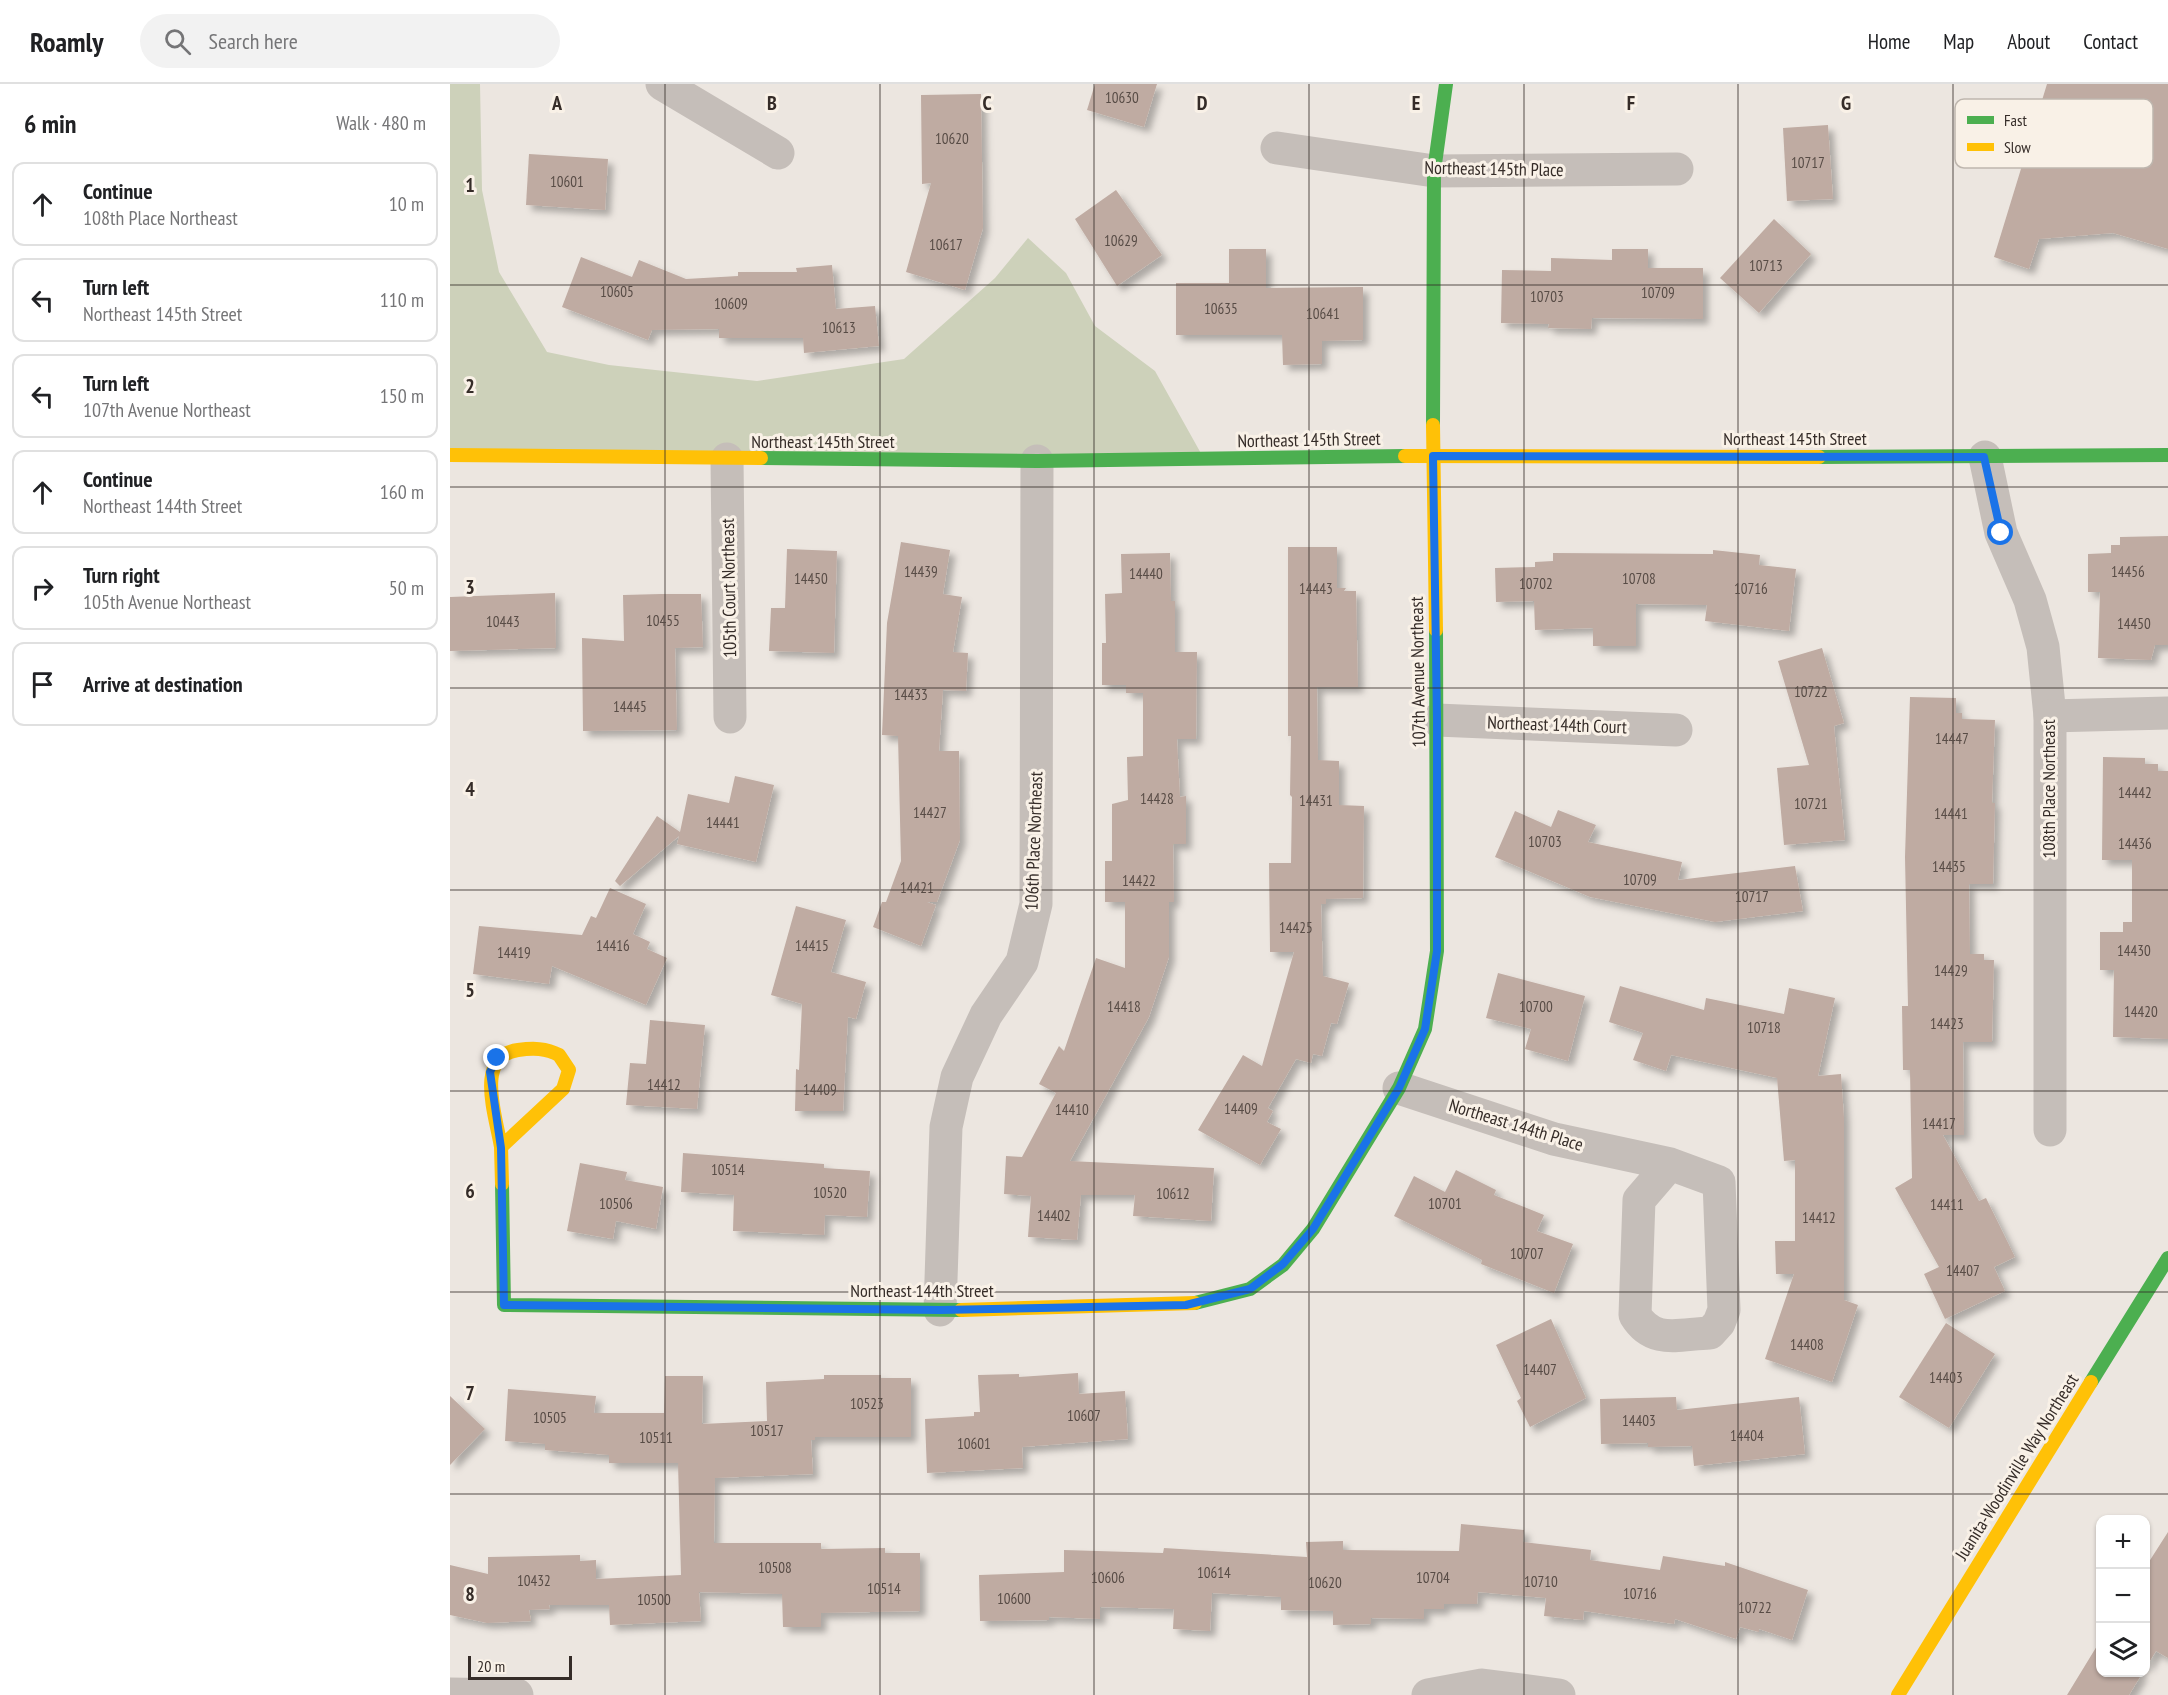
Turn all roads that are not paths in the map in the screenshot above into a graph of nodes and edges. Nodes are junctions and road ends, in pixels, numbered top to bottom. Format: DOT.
graph roads {
  1 [pos="662,84"];
  2 [pos="1446,84"];
  3 [pos="1277,148"];
  4 [pos="778,153"];
  5 [pos="1677,169"];
  6 [pos="1434,171"];
  7 [pos="450,454"];
  8 [pos="2168,455"];
  9 [pos="1433,456"];
  10 [pos="1984,457"];
  11 [pos="728,459"];
  12 [pos="1037,461"];
  13 [pos="2168,713"];
  14 [pos="2050,716"];
  15 [pos="730,717"];
  16 [pos="1437,720"];
  17 [pos="1676,730"];
  18 [pos="1399,1088"];
  19 [pos="2050,1130"];
  20 [pos="501,1148"];
  21 [pos="1670,1164"];
  22 [pos="1313,1229"];
  23 [pos="2168,1258"];
  24 [pos="940,1310"];
  25 [pos="450,1694"];
  26 [pos="517,1695"];
  27 [pos="1428,1695"];
  28 [pos="1559,1695"];
  29 [pos="1898,1695"];
  1 -- 4 [label="street"];
  2 -- 6 [label="street, 107th Avenue Northeast"];
  3 -- 6 [label="street, Northeast 145th Place"];
  5 -- 6 [label="street, Northeast 145th Place"];
  6 -- 9 [label="street, 107th Avenue Northeast"];
  7 -- 11 [label="street, Northeast 145th Street"];
  8 -- 10 [label="street, Northeast 145th Street"];
  9 -- 10 [label="street, Northeast 145th Street"];
  9 -- 12 [label="street, Northeast 145th Street"];
  9 -- 16 [label="street, 107th Avenue Northeast"];
  10 -- 14 [label="street, 108th Place Northeast"];
  11 -- 12 [label="street, Northeast 145th Street"];
  11 -- 15 [label="street, 105th Court Northeast"];
  12 -- 24 [label="street, 106th Place Northeast"];
  13 -- 14 [label="street"];
  14 -- 19 [label="street, 108th Place Northeast"];
  16 -- 17 [label="street, Northeast 144th Court"];
  16 -- 18 [label="street, 107th Avenue Northeast"];
  18 -- 21 [label="street, Northeast 144th Place"];
  18 -- 22 [label="street, 107th Avenue Northeast"];
  20 -- 20 [label="street"];
  20 -- 24 [label="street, Northeast 144th Street"];
  21 -- 21 [label="street, Northeast 144th Place"];
  22 -- 24 [label="street, Northeast 144th Street"];
  23 -- 29 [label="street, Juanita-Woodinville Way Northeast"];
  25 -- 26 [label="street"];
  27 -- 28 [label="street"];
}
